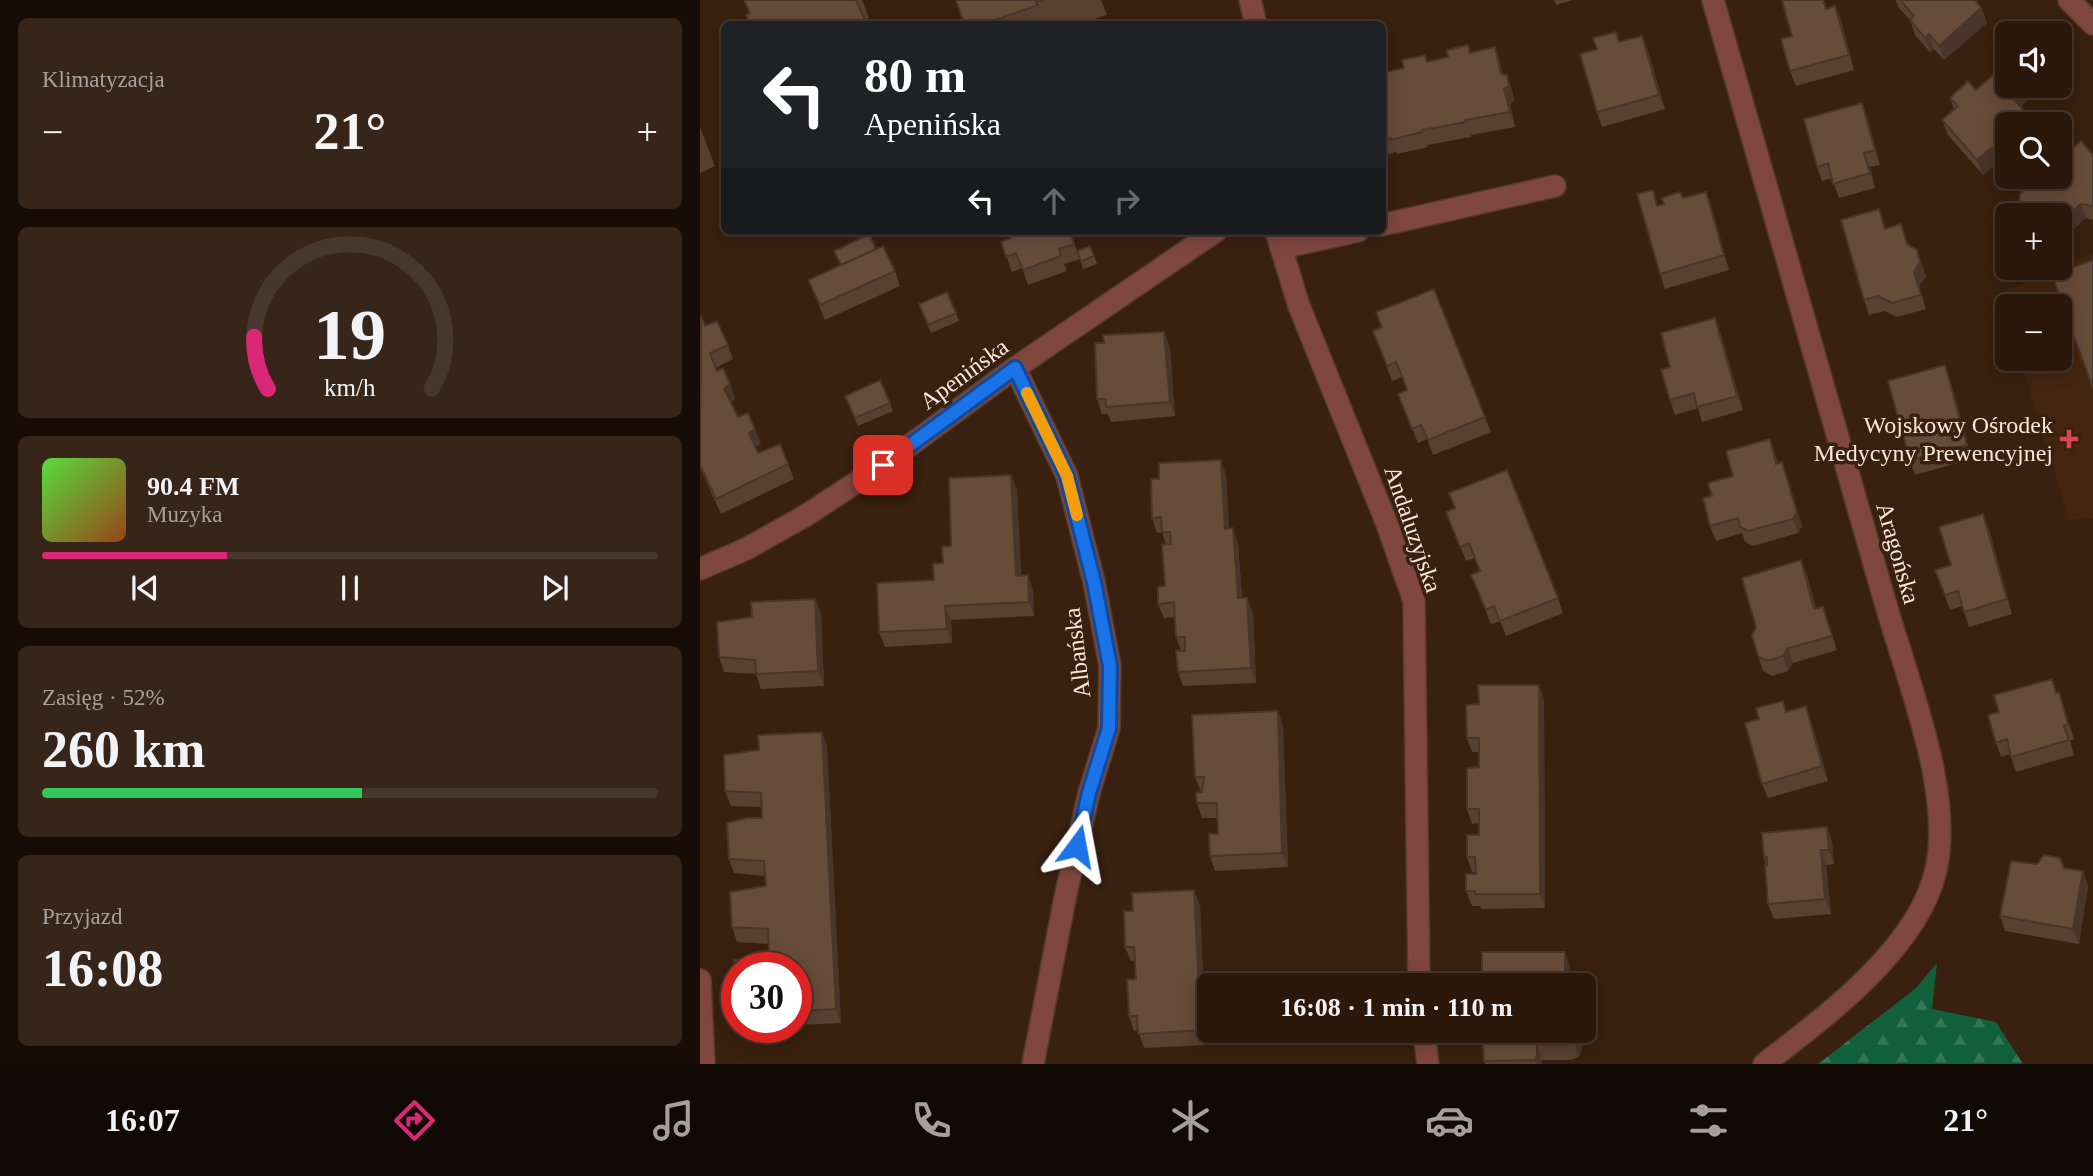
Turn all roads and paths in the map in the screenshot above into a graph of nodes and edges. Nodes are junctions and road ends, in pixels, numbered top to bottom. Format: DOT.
graph roads {
  1 [pos="1250,0"];
  2 [pos="1713,0"];
  3 [pos="2068,0"];
  4 [pos="1255,21"];
  5 [pos="2093,24"];
  6 [pos="1555,186"];
  7 [pos="1386,224"];
  8 [pos="1210,235"];
  9 [pos="1322,235"];
  10 [pos="1278,240"];
  11 [pos="1015,368"];
  12 [pos="700,569"];
  13 [pos="1419,973"];
  14 [pos="700,980"];
  15 [pos="1425,1043"];
  16 [pos="704,1064"];
  17 [pos="1034,1064"];
  18 [pos="1428,1064"];
  19 [pos="1764,1064"];
  1 -- 4 [label="street"];
  2 -- 19 [label="street, Aragońska"];
  3 -- 5 [label="street"];
  6 -- 7 [label="street"];
  8 -- 11 [label="street, Apenińska"];
  9 -- 10 [label="street"];
  10 -- 13 [label="street, Andaluzyjska"];
  11 -- 12 [label="street, Apenińska"];
  11 -- 17 [label="street, Albańska"];
  14 -- 16 [label="street"];
  15 -- 18 [label="street"];
}
